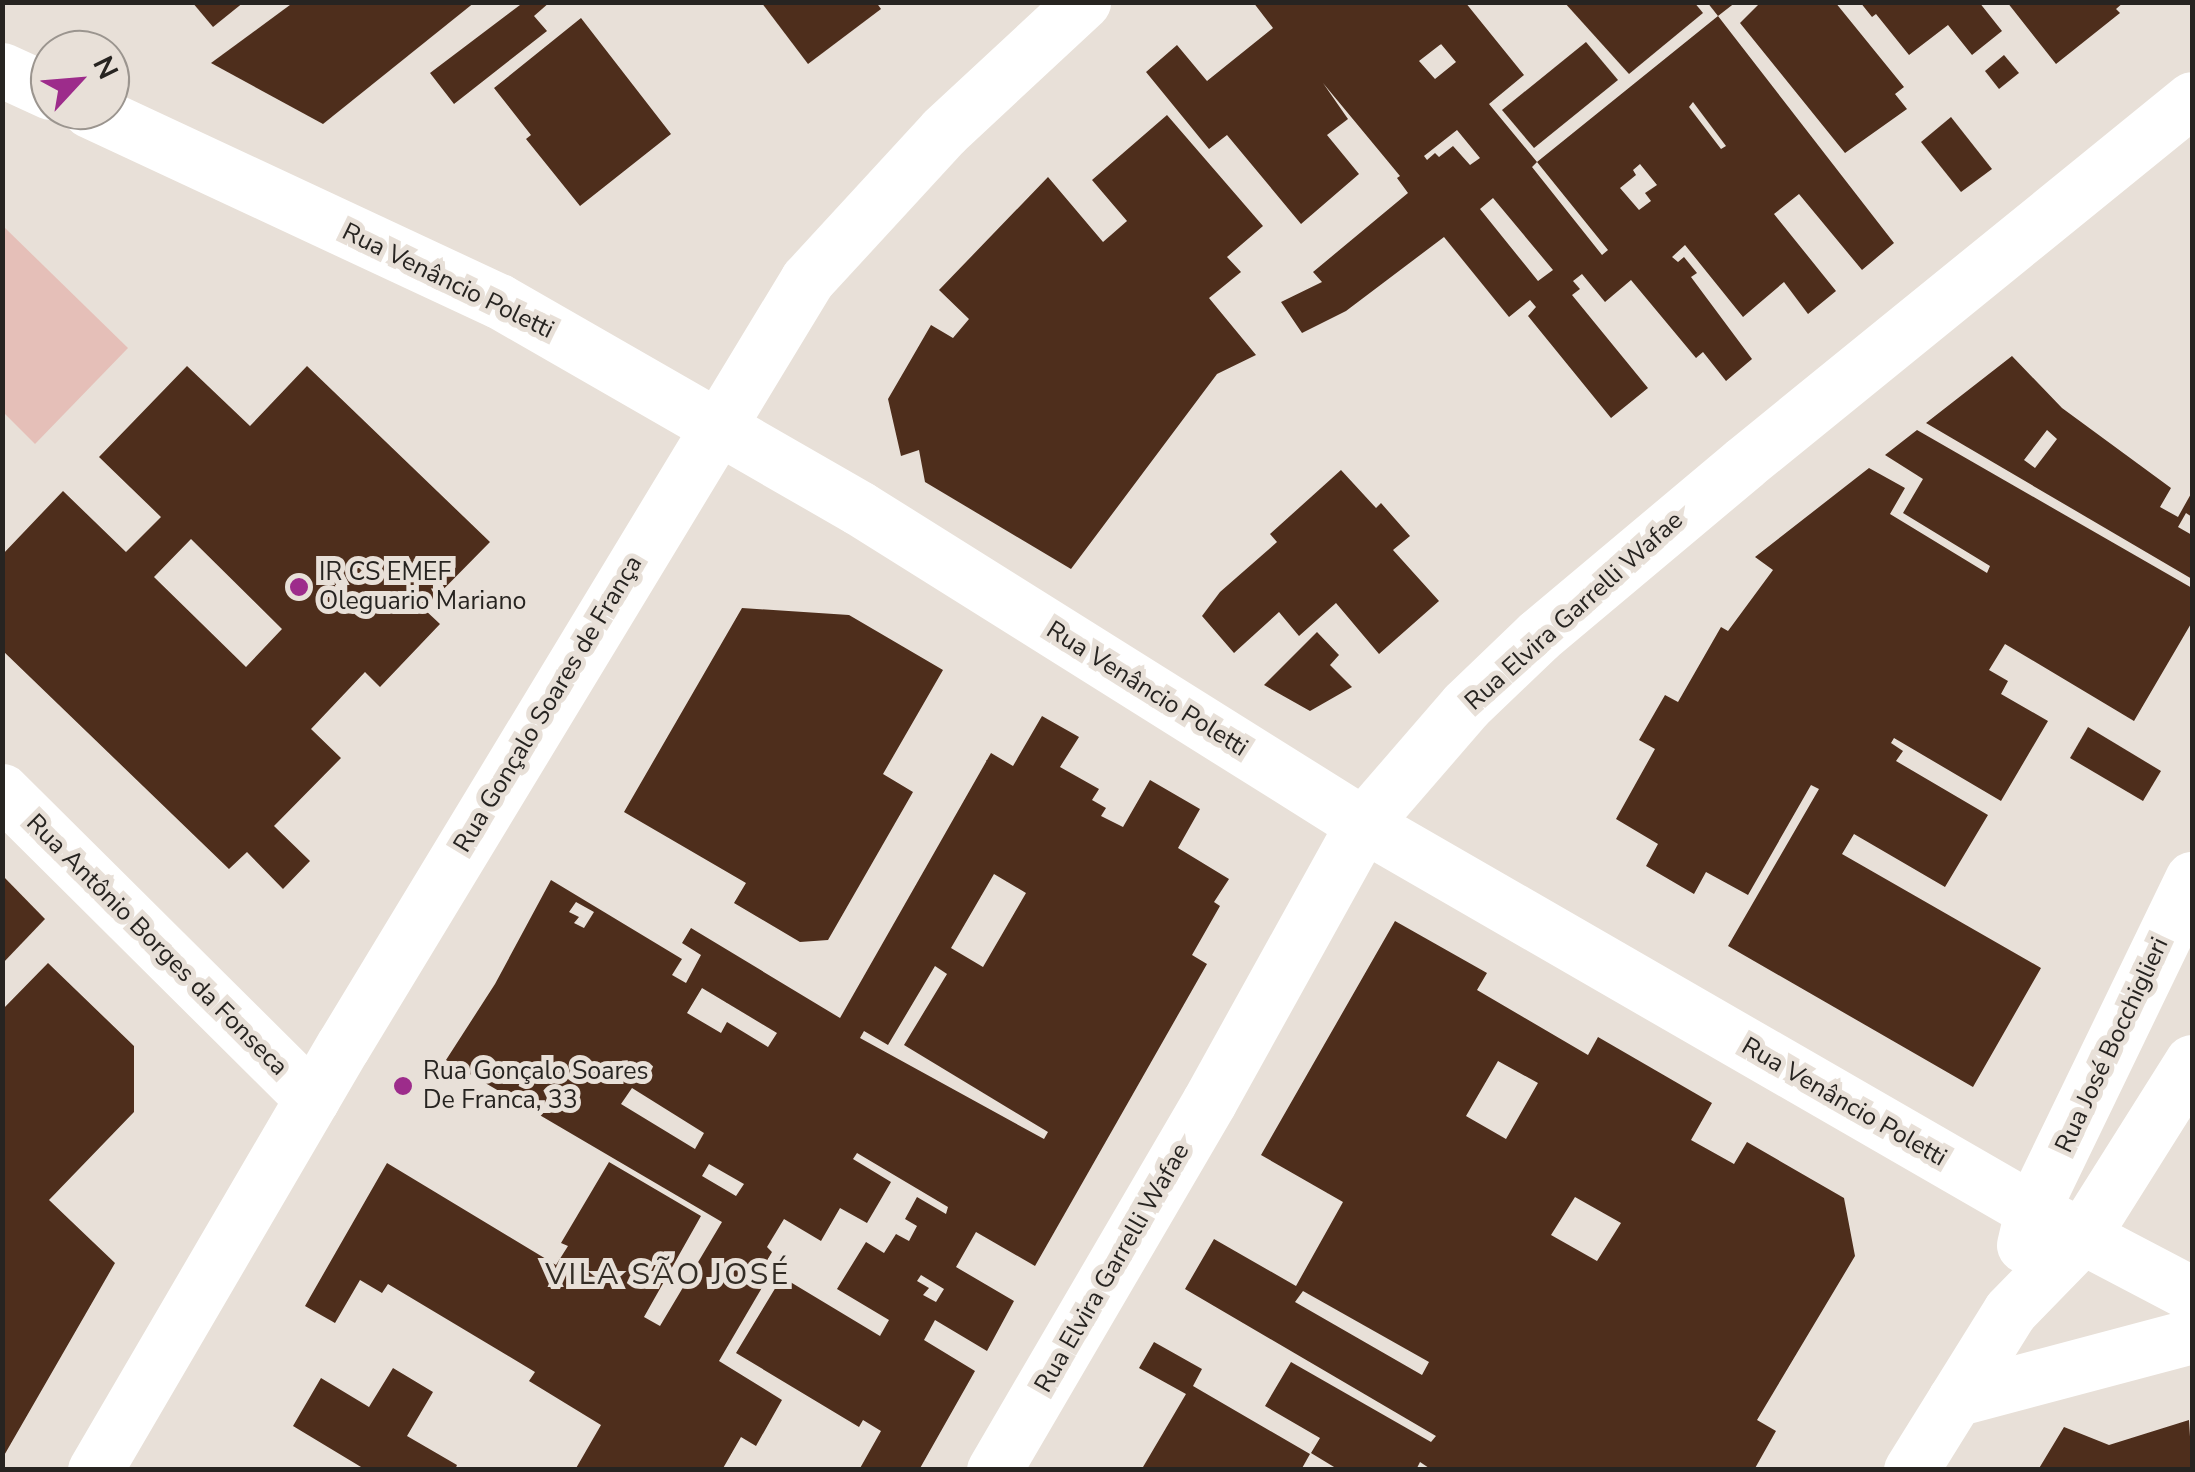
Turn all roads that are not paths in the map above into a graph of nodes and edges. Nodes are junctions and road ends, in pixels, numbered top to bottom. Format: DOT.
graph roads {
  1 [pos="1083,2"];
  2 [pos="2,70"];
  3 [pos="30,83"];
  4 [pos="2192,99"];
  5 [pos="130,129"];
  6 [pos="715,426"];
  7 [pos="2,791"];
  8 [pos="1362,824"];
  9 [pos="2192,880"];
  10 [pos="2192,1062"];
  11 [pos="312,1098"];
  12 [pos="2032,1210"];
  13 [pos="2082,1238"];
  14 [pos="2192,1294"];
  15 [pos="2010,1311"];
  16 [pos="2192,1336"];
  17 [pos="1955,1400"];
  18 [pos="95,1470"];
  19 [pos="994,1470"];
  20 [pos="1911,1470"];
  1 -- 6 [label="street, Rua Gonçalo Soares de França"];
  2 -- 3 [label="street"];
  4 -- 8 [label="street, Rua Elvira Garrelli Wafae"];
  5 -- 6 [label="street, Rua Venâncio Poletti"];
  6 -- 8 [label="street, Rua Venâncio Poletti"];
  6 -- 11 [label="street, Rua Gonçalo Soares de França"];
  7 -- 11 [label="street, Rua Antônio Borges da Fonseca"];
  8 -- 12 [label="street, Rua Venâncio Poletti"];
  8 -- 19 [label="street, Rua Elvira Garrelli Wafae"];
  9 -- 12 [label="street, Rua José Bocchiglieri"];
  10 -- 13 [label="street"];
  11 -- 18 [label="street, Rua Gonçalo Soares de França"];
  12 -- 13 [label="street, Rua Venâncio Poletti"];
  12 -- 15 [label="street, Rua José Bocchiglieri"];
  13 -- 14 [label="street, Rua Venâncio Poletti"];
  13 -- 15 [label="street"];
  15 -- 17 [label="street"];
  16 -- 17 [label="street"];
  17 -- 20 [label="street"];
}
